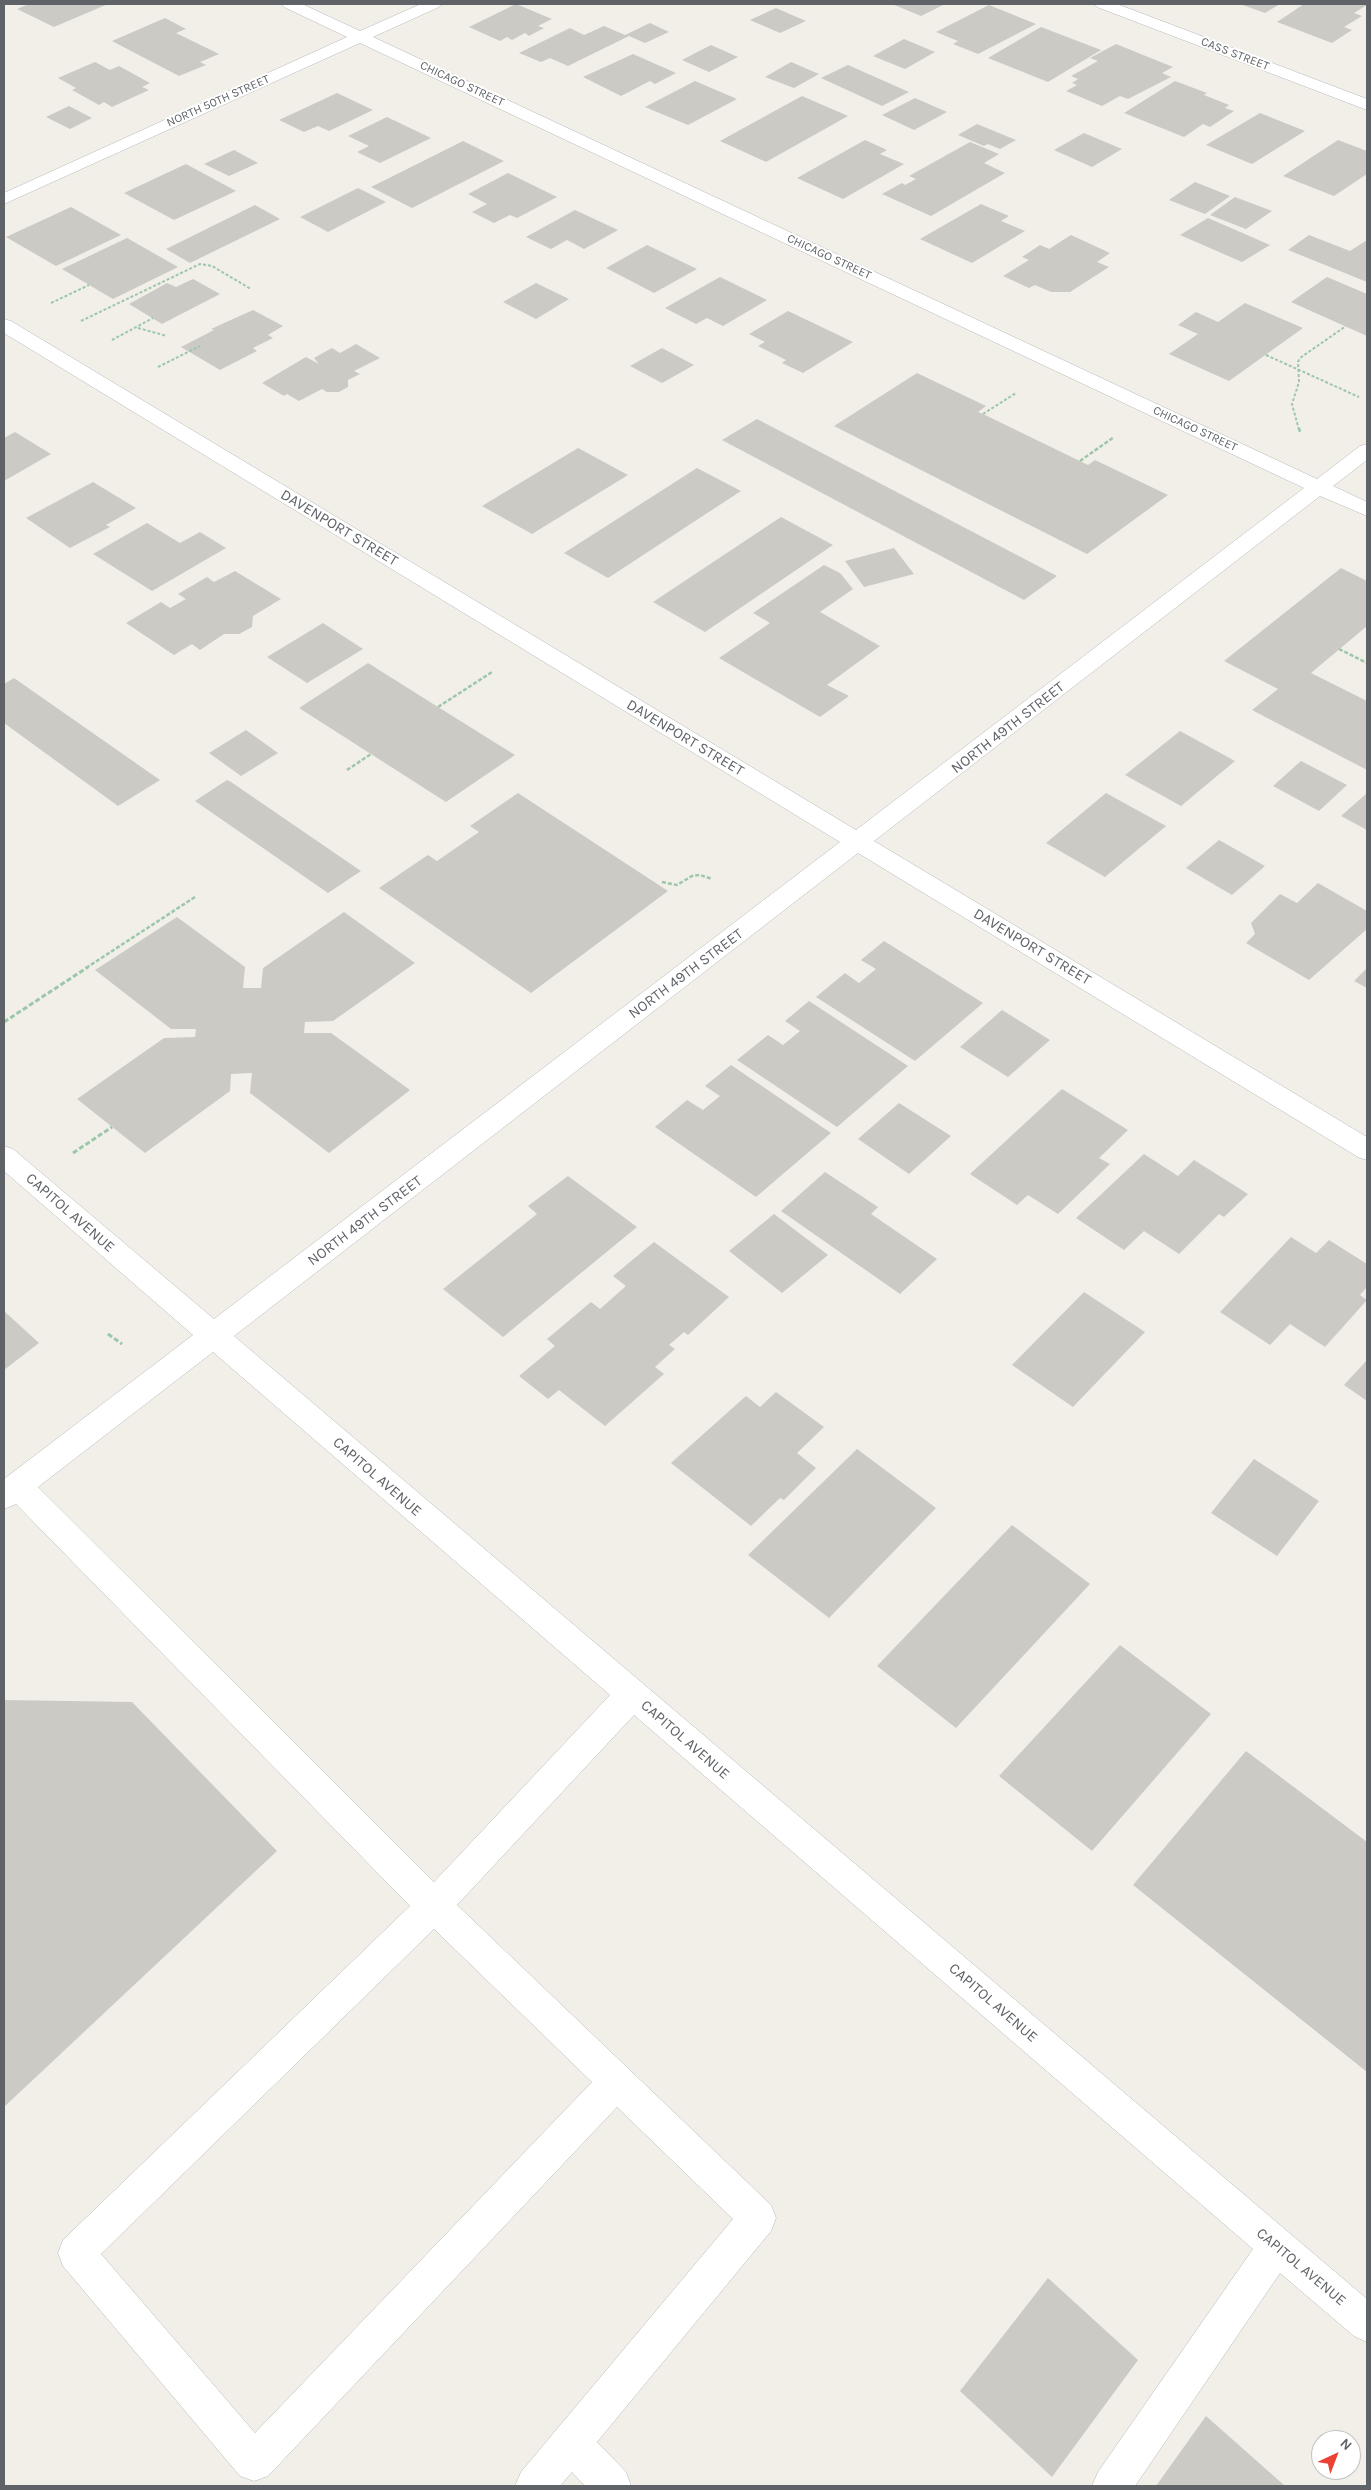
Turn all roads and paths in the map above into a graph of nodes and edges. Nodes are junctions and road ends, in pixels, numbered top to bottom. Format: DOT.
graph roads {
  1 [pos="290,4"];
  2 [pos="433,4"];
  3 [pos="1104,4"];
  4 [pos="360,37"];
  5 [pos="1367,105"];
  6 [pos="4,199"];
  7 [pos="89,285"];
  8 [pos="251,289"];
  9 [pos="50,304"];
  10 [pos="153,318"];
  11 [pos="80,322"];
  12 [pos="4,325"];
  13 [pos="1346,326"];
  14 [pos="137,328"];
  15 [pos="166,336"];
  16 [pos="104,344"];
  17 [pos="200,346"];
  18 [pos="1266,355"];
  19 [pos="157,367"];
  20 [pos="1299,370"];
  21 [pos="1022,389"];
  22 [pos="1359,397"];
  23 [pos="983,414"];
  24 [pos="1118,434"];
  25 [pos="1301,434"];
  26 [pos="1367,450"];
  27 [pos="1080,462"];
  28 [pos="1319,487"];
  29 [pos="1367,510"];
  30 [pos="1339,649"];
  31 [pos="1367,663"];
  32 [pos="494,671"];
  33 [pos="438,707"];
  34 [pos="371,754"];
  35 [pos="347,770"];
  36 [pos="858,842"];
  37 [pos="712,880"];
  38 [pos="662,882"];
  39 [pos="195,897"];
  40 [pos="4,1022"];
  41 [pos="112,1127"];
  42 [pos="1367,1150"];
  43 [pos="4,1156"];
  44 [pos="66,1159"];
  45 [pos="214,1337"];
  46 [pos="10,1491"];
  47 [pos="632,1694"];
  48 [pos="434,1906"];
  49 [pos="616,2082"];
  50 [pos="1276,2246"];
  51 [pos="1367,2323"];
  52 [pos="571,2443"];
  53 [pos="535,2486"];
  54 [pos="612,2486"];
  55 [pos="1112,2486"];
  1 -- 4 [label="street, CHICAGO STREET"];
  2 -- 4 [label="street, NORTH 50TH STREET"];
  3 -- 5 [label="street, CASS STREET"];
  4 -- 6 [label="street, NORTH 50TH STREET"];
  4 -- 28 [label="street, CHICAGO STREET"];
  7 -- 9 [label="path"];
  8 -- 11 [label="path"];
  10 -- 14 [label="path"];
  12 -- 36 [label="street, DAVENPORT STREET"];
  13 -- 20 [label="path"];
  14 -- 15 [label="path"];
  14 -- 16 [label="path"];
  17 -- 19 [label="path"];
  18 -- 20 [label="path"];
  20 -- 22 [label="path"];
  20 -- 25 [label="path"];
  21 -- 23 [label="path"];
  24 -- 27 [label="path"];
  26 -- 28 [label="street, NORTH 49TH STREET"];
  28 -- 29 [label="street, CHICAGO STREET"];
  28 -- 36 [label="street, NORTH 49TH STREET"];
  30 -- 31 [label="path"];
  32 -- 33 [label="path"];
  34 -- 35 [label="path"];
  36 -- 42 [label="street, DAVENPORT STREET"];
  36 -- 45 [label="street, NORTH 49TH STREET"];
  37 -- 38 [label="path"];
  39 -- 40 [label="path"];
  41 -- 44 [label="path"];
  43 -- 45 [label="street, CAPITOL AVENUE"];
  45 -- 46 [label="street, NORTH 49TH STREET"];
  45 -- 47 [label="street, CAPITOL AVENUE"];
  46 -- 48 [label="street"];
  47 -- 48 [label="street"];
  47 -- 50 [label="street, CAPITOL AVENUE"];
  48 -- 49 [label="street"];
  48 -- 49 [label="street"];
  49 -- 52 [label="street"];
  50 -- 51 [label="street, CAPITOL AVENUE"];
  50 -- 55 [label="street"];
  52 -- 53 [label="street"];
  52 -- 54 [label="street"];
}
